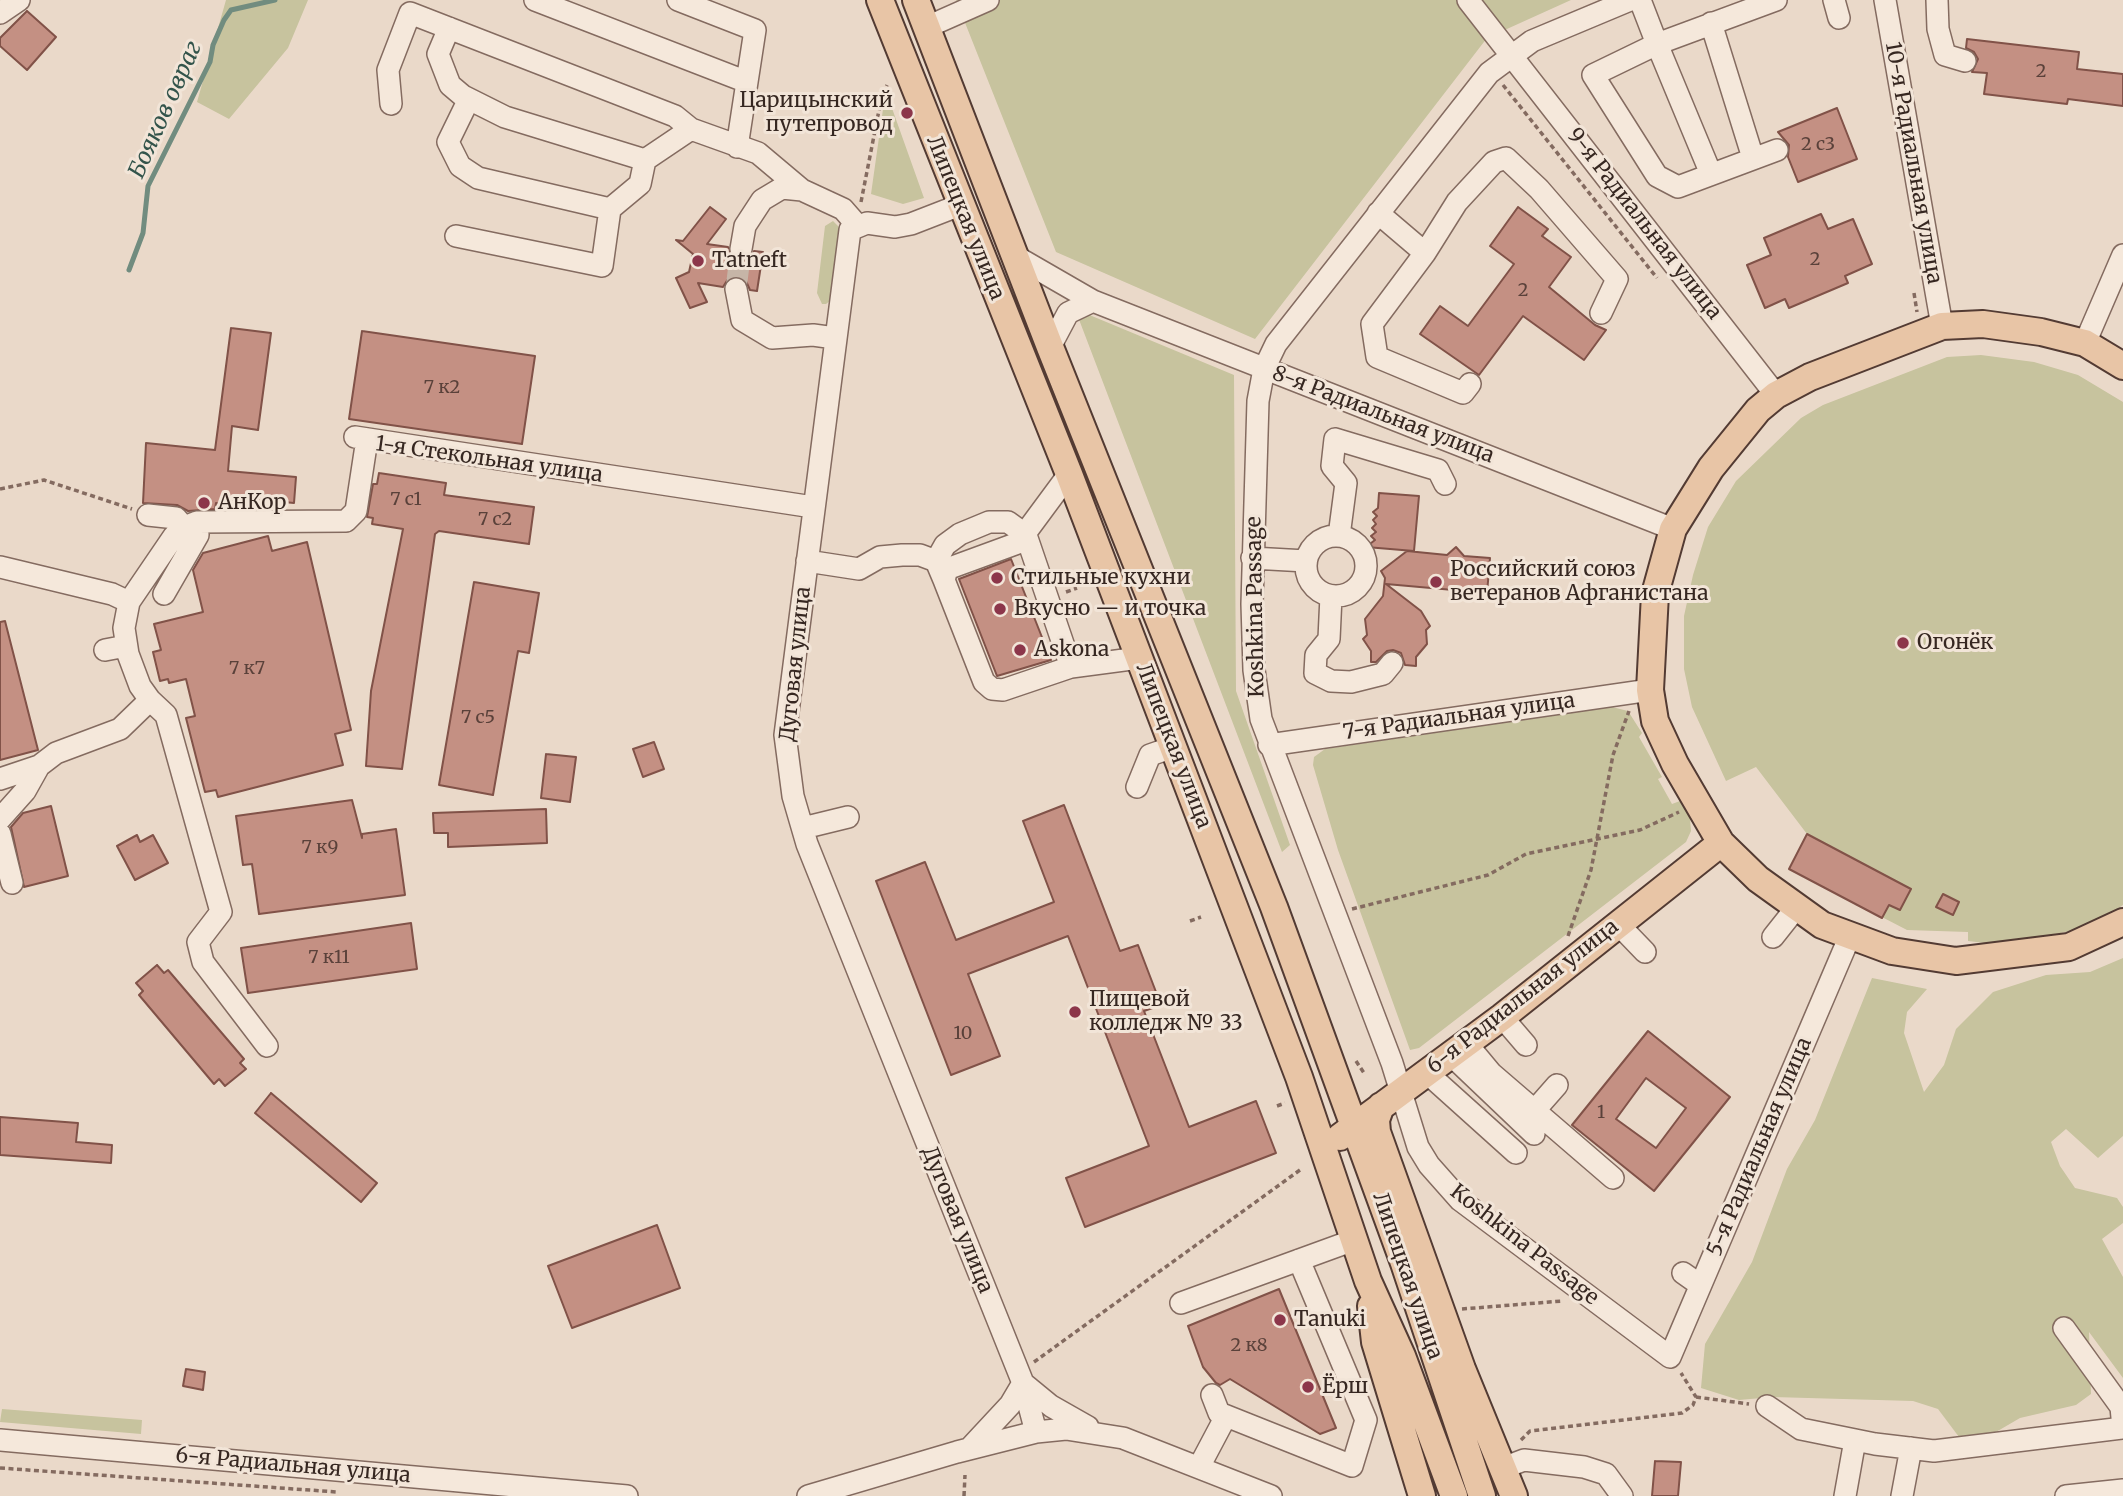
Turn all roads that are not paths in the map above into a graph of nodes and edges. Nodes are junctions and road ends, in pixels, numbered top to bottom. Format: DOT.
graph roads {
  1 [pos="19,0"];
  2 [pos="535,0"];
  3 [pos="678,0"];
  4 [pos="880,0"];
  5 [pos="916,0"];
  6 [pos="988,0"];
  7 [pos="1468,0"];
  8 [pos="1630,0"];
  9 [pos="1640,0"];
  10 [pos="1776,0"];
  11 [pos="1885,0"];
  12 [pos="1937,0"];
  13 [pos="0,13"];
  14 [pos="1711,23"];
  15 [pos="927,27"];
  16 [pos="450,28"];
  17 [pos="1657,44"];
  18 [pos="1516,59"];
  19 [pos="1965,61"];
  20 [pos="747,82"];
  21 [pos="469,99"];
  22 [pos="391,104"];
  23 [pos="691,129"];
  24 [pos="737,147"];
  25 [pos="1777,150"];
  26 [pos="1753,158"];
  27 [pos="645,160"];
  28 [pos="1711,174"];
  29 [pos="802,190"];
  30 [pos="960,205"];
  31 [pos="610,209"];
  32 [pos="1378,213"];
  33 [pos="857,225"];
  34 [pos="456,236"];
  35 [pos="741,249"];
  36 [pos="1425,253"];
  37 [pos="2123,255"];
  38 [pos="1014,256"];
  39 [pos="736,289"];
  40 [pos="1093,301"];
  41 [pos="1601,313"];
  42 [pos="1941,326"];
  43 [pos="835,338"];
  44 [pos="2085,343"];
  45 [pos="1050,347"];
  46 [pos="2123,366"];
  47 [pos="1264,369"];
  48 [pos="1470,384"];
  49 [pos="1776,395"];
  50 [pos="1069,474"];
  51 [pos="1445,484"];
  52 [pos="813,507"];
  53 [pos="148,515"];
  54 [pos="191,525"];
  55 [pos="1673,529"];
  56 [pos="1339,536"];
  57 [pos="1022,539"];
  58 [pos="1252,558"];
  59 [pos="807,561"];
  60 [pos="1306,561"];
  61 [pos="0,567"];
  62 [pos="942,570"];
  63 [pos="164,594"];
  64 [pos="1331,596"];
  65 [pos="129,602"];
  66 [pos="127,646"];
  67 [pos="105,650"];
  68 [pos="1139,658"];
  69 [pos="1392,663"];
  70 [pos="1071,667"];
  71 [pos="1650,690"];
  72 [pos="150,700"];
  73 [pos="1269,745"];
  74 [pos="1173,747"];
  75 [pos="39,766"];
  76 [pos="0,779"];
  77 [pos="1137,787"];
  78 [pos="848,817"];
  79 [pos="0,820"];
  80 [pos="803,828"];
  81 [pos="0,834"];
  82 [pos="1721,843"];
  83 [pos="12,883"];
  84 [pos="1796,908"];
  85 [pos="2123,922"];
  86 [pos="1618,924"];
  87 [pos="1773,937"];
  88 [pos="1849,938"];
  89 [pos="1645,952"];
  90 [pos="1502,1017"];
  91 [pos="1526,1045"];
  92 [pos="267,1046"];
  93 [pos="1459,1049"];
  94 [pos="1427,1073"];
  95 [pos="1557,1085"];
  96 [pos="1391,1099"];
  97 [pos="1535,1110"];
  98 [pos="1354,1125"];
  99 [pos="1534,1134"];
  100 [pos="1325,1151"];
  101 [pos="1516,1153"];
  102 [pos="1613,1178"];
  103 [pos="1354,1240"];
  104 [pos="1299,1260"];
  105 [pos="1404,1263"];
  106 [pos="1683,1273"];
  107 [pos="1368,1281"];
  108 [pos="1700,1285"];
  109 [pos="1181,1303"];
  110 [pos="2064,1328"];
  111 [pos="1670,1357"];
  112 [pos="1462,1369"];
  113 [pos="1023,1383"];
  114 [pos="1212,1395"];
  115 [pos="1767,1406"];
  116 [pos="1226,1416"];
  117 [pos="2123,1428"];
  118 [pos="1036,1432"];
  119 [pos="1097,1432"];
  120 [pos="0,1440"];
  121 [pos="1855,1440"];
  122 [pos="1911,1448"];
  123 [pos="968,1449"];
  124 [pos="1199,1467"];
  125 [pos="1503,1468"];
  126 [pos="2123,1490"];
  127 [pos="1419,1493"];
  128 [pos="593,1495"];
  129 [pos="627,1496"];
  130 [pos="808,1496"];
  131 [pos="1271,1496"];
  132 [pos="1454,1496"];
  133 [pos="1482,1496"];
  134 [pos="1514,1496"];
  135 [pos="1622,1496"];
  136 [pos="1845,1496"];
  137 [pos="1902,1496"];
  138 [pos="2066,1496"];
  1 -- 13 [label="street"];
  2 -- 20 [label="street"];
  3 -- 20 [label="street"];
  4 -- 30 [label="main road, Липецкая улица"];
  5 -- 15 [label="main road, Липецкая улица"];
  6 -- 15 [label="street"];
  7 -- 18 [label="street, 9-я Радиальная улица"];
  8 -- 18 [label="street, Koshkina Passage"];
  9 -- 17 [label="street"];
  10 -- 14 [label="street"];
  11 -- 42 [label="street, 10-я Радиальная улица"];
  12 -- 19 [label="street"];
  14 -- 17 [label="street"];
  14 -- 26 [label="street"];
  15 -- 38 [label="main road, Липецкая улица"];
  16 -- 21 [label="street"];
  16 -- 22 [label="street"];
  16 -- 23 [label="street"];
  17 -- 28 [label="street"];
  17 -- 28 [label="street"];
  18 -- 32 [label="street, Koshkina Passage"];
  18 -- 49 [label="street, 9-я Радиальная улица"];
  20 -- 24 [label="street"];
  21 -- 27 [label="street"];
  21 -- 31 [label="street"];
  23 -- 24 [label="street"];
  23 -- 27 [label="street"];
  24 -- 29 [label="street"];
  25 -- 26 [label="street"];
  26 -- 28 [label="street"];
  27 -- 31 [label="street"];
  29 -- 33 [label="street"];
  29 -- 35 [label="street"];
  30 -- 33 [label="street"];
  30 -- 50 [label="main road, Липецкая улица"];
  31 -- 34 [label="street"];
  32 -- 36 [label="street"];
  32 -- 47 [label="street, Koshkina Passage"];
  33 -- 43 [label="street, Дуговая улица"];
  36 -- 41 [label="street"];
  36 -- 48 [label="street"];
  37 -- 44 [label="street"];
  38 -- 40 [label="street, 8-я Радиальная улица"];
  38 -- 45 [label="main road, Липецкая улица"];
  39 -- 43 [label="street"];
  40 -- 45 [label="street"];
  40 -- 47 [label="street, 8-я Радиальная улица"];
  42 -- 44 [label="main road"];
  42 -- 49 [label="main road"];
  43 -- 52 [label="street, Дуговая улица"];
  44 -- 46 [label="main road"];
  45 -- 98 [label="main road, Липецкая улица"];
  47 -- 55 [label="street, 8-я Радиальная улица"];
  47 -- 58 [label="street, Koshkina Passage"];
  49 -- 55 [label="main road"];
  50 -- 57 [label="street"];
  50 -- 68 [label="main road, Липецкая улица"];
  51 -- 56 [label="street"];
  52 -- 54 [label="street, 1-я Стекольная улица"];
  52 -- 59 [label="street, Дуговая улица"];
  53 -- 54 [label="street"];
  54 -- 63 [label="street"];
  54 -- 65 [label="street"];
  55 -- 71 [label="main road"];
  56 -- 60 [label="street"];
  56 -- 64 [label="street"];
  57 -- 62 [label="street"];
  57 -- 62 [label="street"];
  57 -- 70 [label="street"];
  58 -- 60 [label="street"];
  58 -- 73 [label="street, Koshkina Passage"];
  59 -- 62 [label="street"];
  59 -- 80 [label="street, Дуговая улица"];
  60 -- 64 [label="street"];
  61 -- 65 [label="street"];
  62 -- 70 [label="street"];
  64 -- 69 [label="street"];
  65 -- 66 [label="street"];
  66 -- 67 [label="street"];
  66 -- 72 [label="street"];
  68 -- 70 [label="street"];
  68 -- 74 [label="main road, Липецкая улица"];
  71 -- 73 [label="street, 7-я Радиальная улица"];
  71 -- 82 [label="main road"];
  72 -- 75 [label="street"];
  72 -- 92 [label="street"];
  73 -- 96 [label="street, Koshkina Passage"];
  74 -- 77 [label="street"];
  74 -- 100 [label="main road, Липецкая улица"];
  75 -- 76 [label="street"];
  75 -- 79 [label="street"];
  78 -- 80 [label="street"];
  80 -- 113 [label="street, Дуговая улица"];
  81 -- 83 [label="street"];
  82 -- 84 [label="main road"];
  82 -- 86 [label="main road, 6-я Радиальная улица"];
  84 -- 87 [label="street"];
  84 -- 88 [label="main road"];
  85 -- 88 [label="main road"];
  86 -- 89 [label="street"];
  86 -- 90 [label="main road, 6-я Радиальная улица"];
  88 -- 108 [label="street, 5-я Радиальная улица"];
  90 -- 91 [label="street"];
  90 -- 93 [label="main road, 6-я Радиальная улица"];
  93 -- 94 [label="main road, 6-я Радиальная улица"];
  93 -- 97 [label="street"];
  93 -- 99 [label="street"];
  94 -- 96 [label="main road, 6-я Радиальная улица"];
  94 -- 101 [label="street"];
  95 -- 97 [label="street"];
  96 -- 98 [label="main road, 6-я Радиальная улица"];
  96 -- 111 [label="street, Koshkina Passage"];
  96 -- 112 [label="main road"];
  97 -- 102 [label="street"];
  98 -- 100 [label="main road, 6-я Радиальная улица"];
  98 -- 105 [label="main road, Липецкая улица"];
  100 -- 103 [label="main road, Липецкая улица"];
  103 -- 104 [label="street"];
  103 -- 107 [label="main road, Липецкая улица"];
  104 -- 109 [label="street"];
  104 -- 116 [label="street"];
  105 -- 112 [label="main road"];
  105 -- 133 [label="main road, Липецкая улица"];
  106 -- 108 [label="street"];
  107 -- 127 [label="main road"];
  107 -- 132 [label="main road, Липецкая улица"];
  108 -- 111 [label="street, 5-я Радиальная улица"];
  110 -- 117 [label="street"];
  112 -- 125 [label="main road"];
  113 -- 118 [label="street, Дуговая улица"];
  113 -- 119 [label="street, Дуговая улица"];
  113 -- 123 [label="street"];
  114 -- 116 [label="street"];
  115 -- 121 [label="street"];
  116 -- 124 [label="street"];
  117 -- 122 [label="street"];
  118 -- 119 [label="street"];
  118 -- 123 [label="street"];
  119 -- 124 [label="street"];
  120 -- 128 [label="street, 6-я Радиальная улица"];
  121 -- 122 [label="street"];
  121 -- 136 [label="street"];
  122 -- 137 [label="street"];
  123 -- 130 [label="street"];
  124 -- 131 [label="street"];
  125 -- 134 [label="main road"];
  125 -- 135 [label="street"];
  126 -- 138 [label="street"];
  128 -- 129 [label="street, 6-я Радиальная улица"];
}
